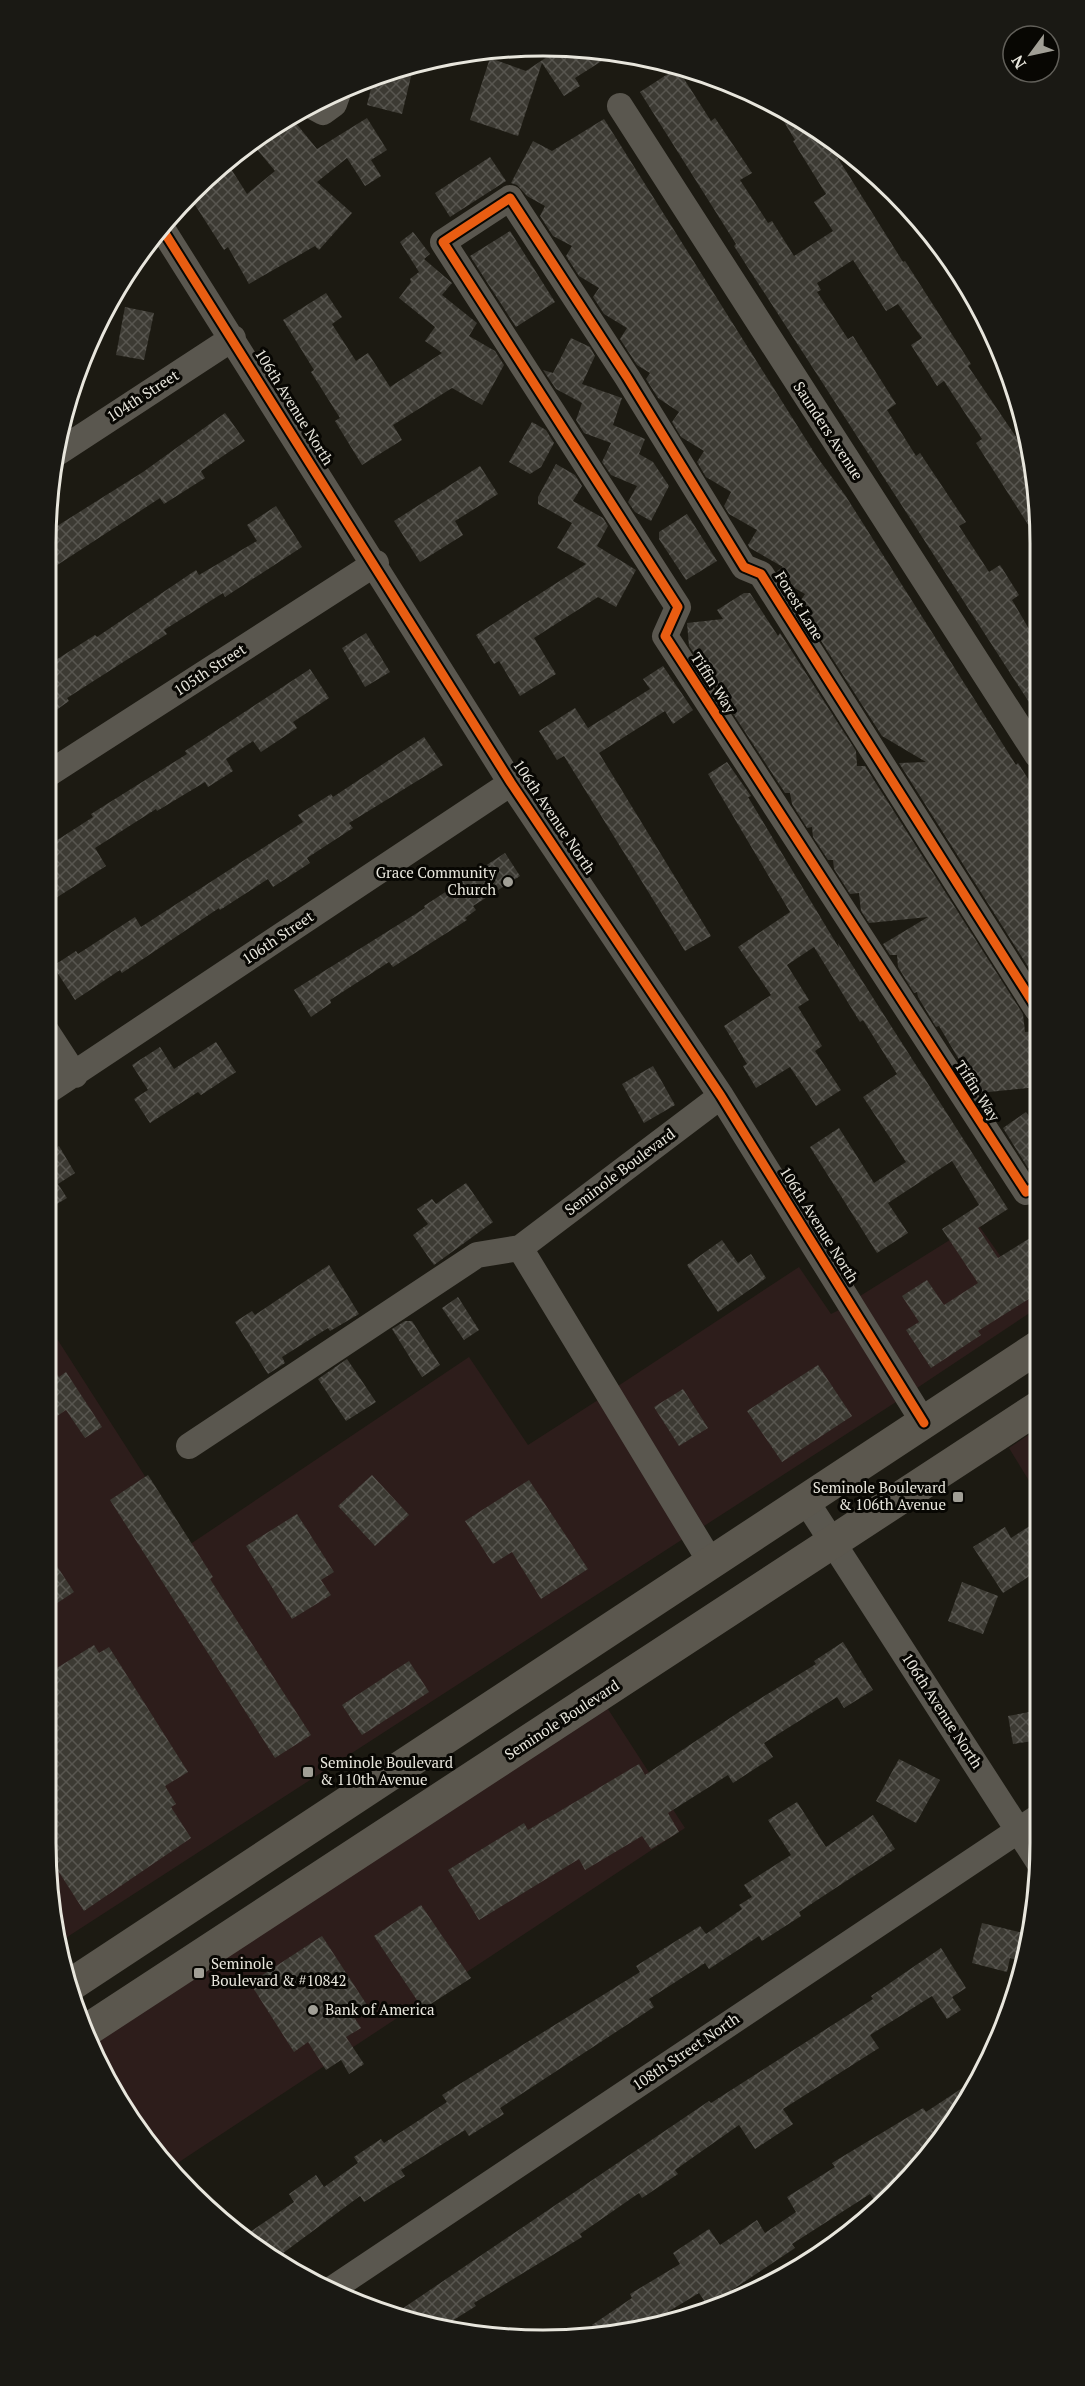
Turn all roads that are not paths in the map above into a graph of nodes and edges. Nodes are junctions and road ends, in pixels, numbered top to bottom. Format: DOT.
graph roads {
  1 [pos="620,106"];
  2 [pos="510,198"];
  3 [pos="166,234"];
  4 [pos="233,338"];
  5 [pos="65,448"];
  6 [pos="376,563"];
  7 [pos="1030,746"];
  8 [pos="56,769"];
  9 [pos="511,783"];
  10 [pos="1030,998"];
  11 [pos="56,1046"];
  12 [pos="75,1075"];
  13 [pos="56,1086"];
  14 [pos="721,1096"];
  15 [pos="1030,1190"];
  16 [pos="520,1248"];
  17 [pos="1030,1352"];
  18 [pos="1030,1413"];
  19 [pos="924,1423"];
  20 [pos="189,1446"];
  21 [pos="806,1501"];
  22 [pos="832,1542"];
  23 [pos="710,1561"];
  24 [pos="1030,1823"];
  25 [pos="1019,1830"];
  26 [pos="1030,1848"];
  27 [pos="76,1982"];
  28 [pos="92,2027"];
  29 [pos="338,2285"];
  1 -- 7 [label="street, Saunders Avenue"];
  2 -- 10 [label="street, Forest Lane"];
  2 -- 15 [label="street, Tiffin Way"];
  3 -- 4 [label="street, 106th Avenue North"];
  4 -- 5 [label="street, 104th Street"];
  4 -- 6 [label="street, 106th Avenue North"];
  6 -- 8 [label="street, 105th Street"];
  6 -- 9 [label="street, 106th Avenue North"];
  9 -- 12 [label="street, 106th Street"];
  9 -- 14 [label="street, 106th Avenue North"];
  11 -- 12 [label="street"];
  12 -- 13 [label="street, 106th Street"];
  14 -- 16 [label="street, Seminole Boulevard"];
  14 -- 19 [label="street, 106th Avenue North"];
  16 -- 20 [label="street, Seminole Boulevard"];
  16 -- 23 [label="street"];
  17 -- 19 [label="main road"];
  18 -- 22 [label="main road, Seminole Boulevard"];
  19 -- 21 [label="main road"];
  21 -- 22 [label="street, 106th Avenue North"];
  21 -- 23 [label="main road"];
  22 -- 25 [label="street, 106th Avenue North"];
  22 -- 28 [label="main road, Seminole Boulevard"];
  23 -- 27 [label="main road"];
  24 -- 25 [label="street, 108th Street North"];
  25 -- 26 [label="street, 106th Avenue North"];
  25 -- 29 [label="street, 108th Street North"];
}
